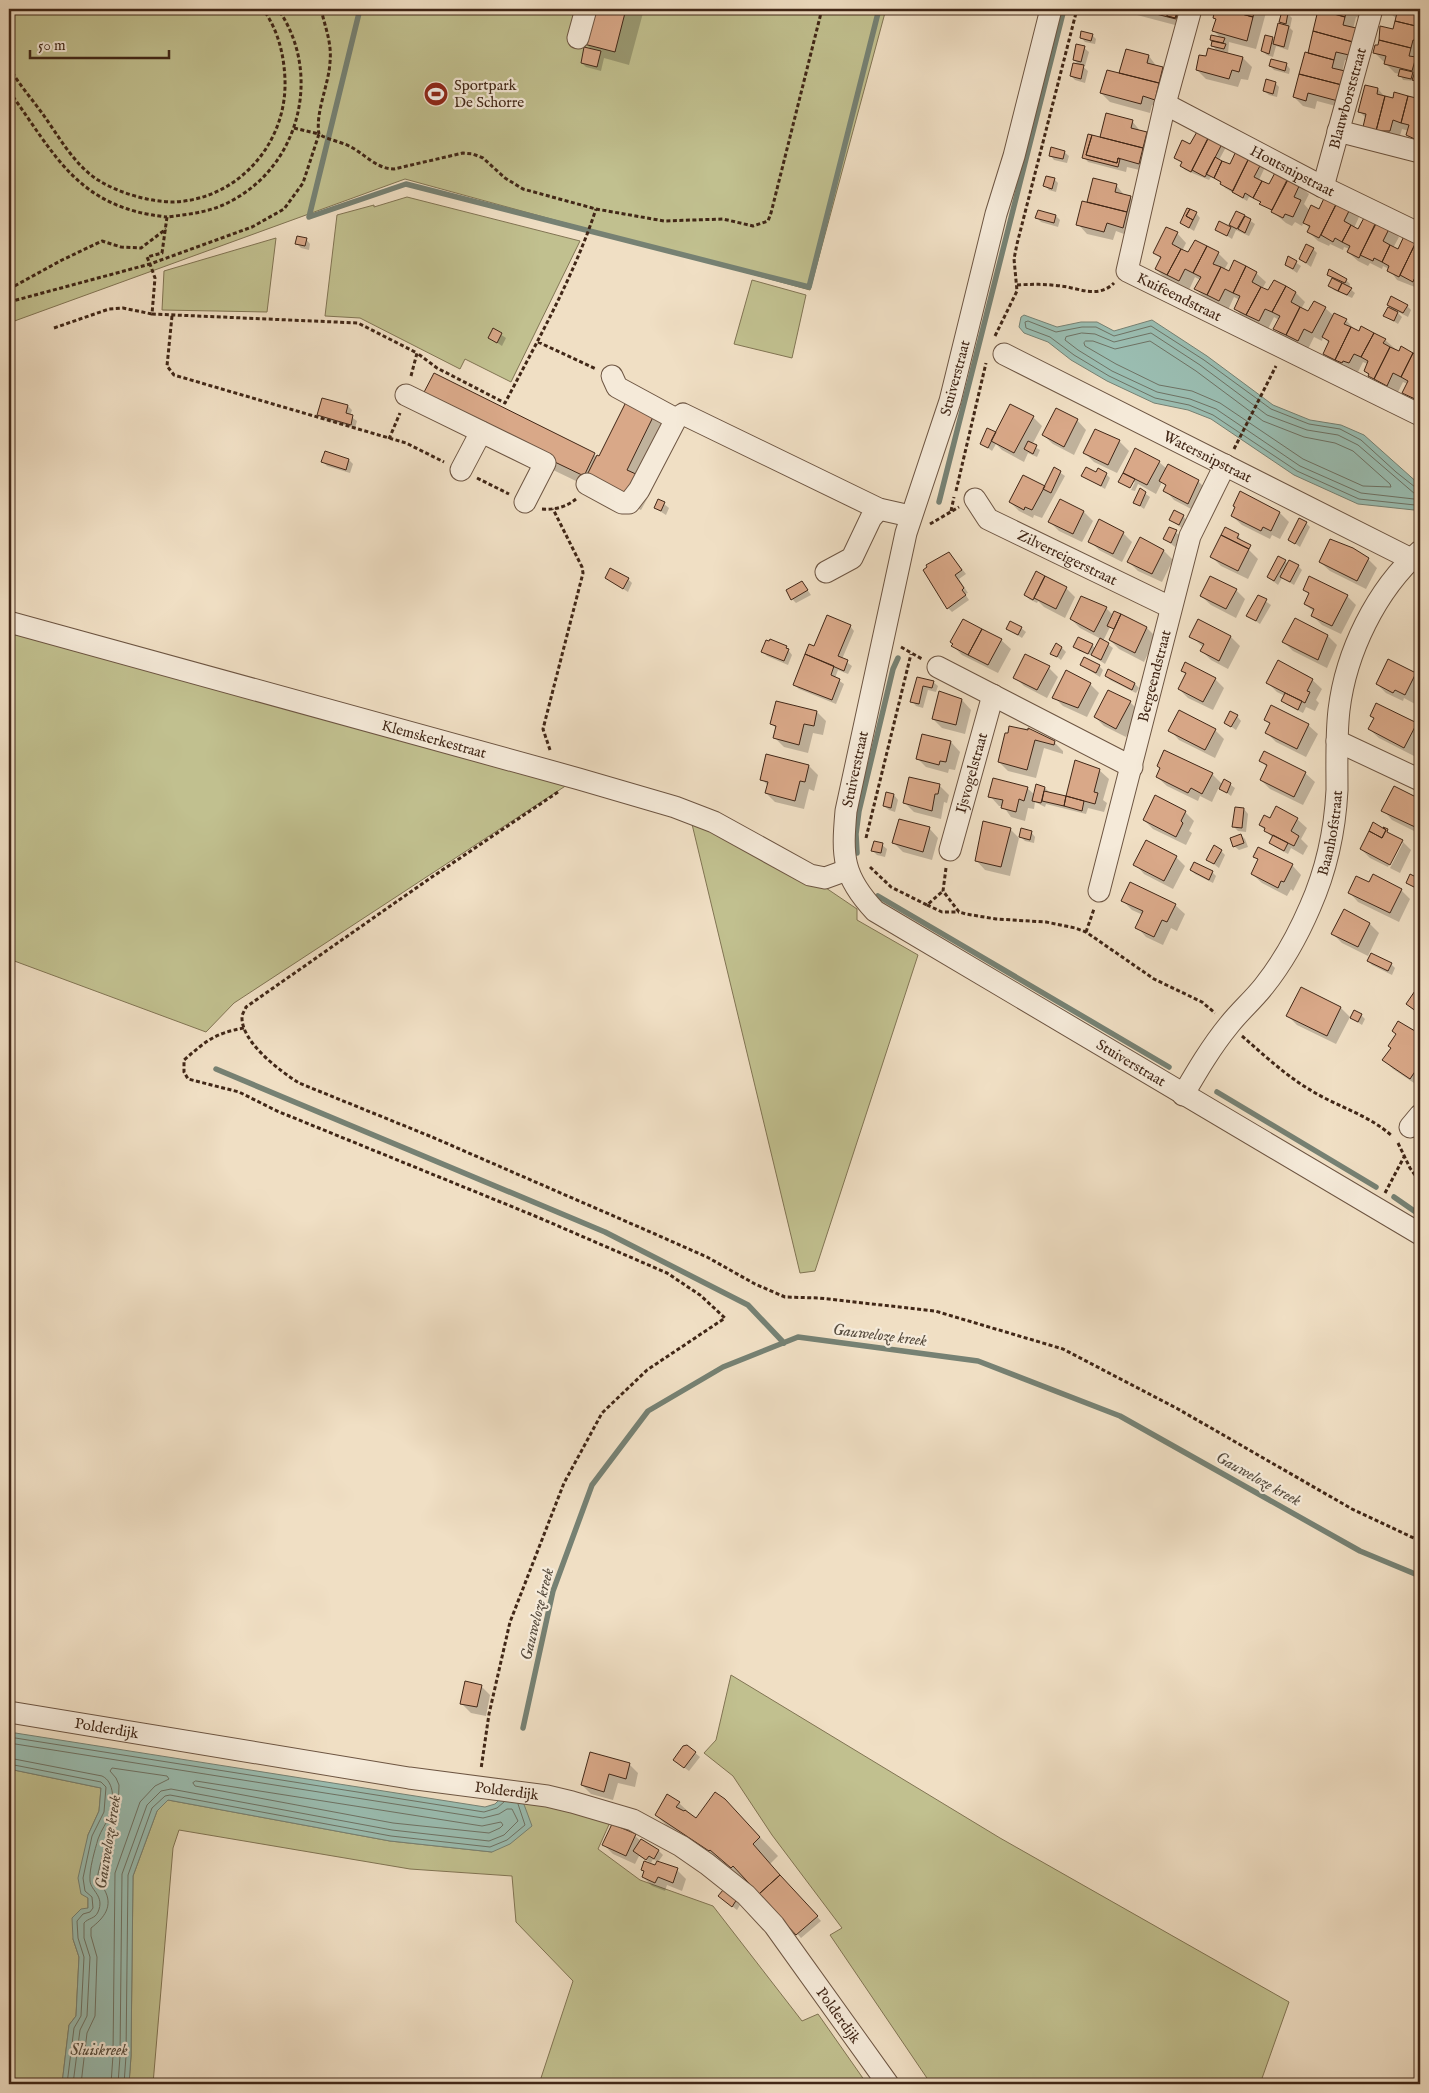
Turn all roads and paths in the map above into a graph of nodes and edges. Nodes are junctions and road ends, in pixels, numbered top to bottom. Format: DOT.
graph roads {
  1 [pos="263,9"];
  2 [pos="278,9"];
  3 [pos="321,9"];
  4 [pos="586,9"];
  5 [pos="822,9"];
  6 [pos="1051,9"];
  7 [pos="1077,9"];
  8 [pos="1191,9"];
  9 [pos="1372,9"];
  10 [pos="578,38"];
  11 [pos="9,67"];
  12 [pos="9,91"];
  13 [pos="1165,104"];
  14 [pos="294,128"];
  15 [pos="1338,131"];
  16 [pos="321,135"];
  17 [pos="1420,152"];
  18 [pos="1323,187"];
  19 [pos="596,209"];
  20 [pos="167,217"];
  21 [pos="166,229"];
  22 [pos="1420,234"];
  23 [pos="150,264"];
  24 [pos="1126,271"];
  25 [pos="1017,285"];
  26 [pos="9,289"];
  27 [pos="9,302"];
  28 [pos="152,314"];
  29 [pos="172,316"];
  30 [pos="54,328"];
  31 [pos="538,342"];
  32 [pos="995,349"];
  33 [pos="417,353"];
  34 [pos="612,376"];
  35 [pos="1267,383"];
  36 [pos="406,395"];
  37 [pos="506,404"];
  38 [pos="1420,415"];
  39 [pos="676,419"];
  40 [pos="481,432"];
  41 [pos="389,439"];
  42 [pos="1236,445"];
  43 [pos="1226,466"];
  44 [pos="461,470"];
  45 [pos="587,484"];
  46 [pos="975,499"];
  47 [pos="525,502"];
  48 [pos="879,509"];
  49 [pos="919,521"];
  50 [pos="1416,555"];
  51 [pos="826,572"];
  52 [pos="1170,607"];
  53 [pos="9,622"];
  54 [pos="900,647"];
  55 [pos="911,654"];
  56 [pos="938,667"];
  57 [pos="993,696"];
  58 [pos="1337,740"];
  59 [pos="548,744"];
  60 [pos="1132,767"];
  61 [pos="579,779"];
  62 [pos="1420,780"];
  63 [pos="865,840"];
  64 [pos="950,850"];
  65 [pos="847,870"];
  66 [pos="943,891"];
  67 [pos="1099,891"];
  68 [pos="927,905"];
  69 [pos="959,912"];
  70 [pos="1086,932"];
  71 [pos="1216,1014"];
  72 [pos="244,1028"];
  73 [pos="1241,1035"];
  74 [pos="1182,1095"];
  75 [pos="1404,1157"];
  76 [pos="1420,1182"];
  77 [pos="1377,1209"];
  78 [pos="1420,1234"];
  79 [pos="1420,1541"];
  80 [pos="9,1712"];
  81 [pos="479,1787"];
  82 [pos="888,2084"];
  1 -- 11 [label="path"];
  2 -- 14 [label="path"];
  3 -- 16 [label="path"];
  4 -- 10 [label="street"];
  5 -- 19 [label="path"];
  6 -- 49 [label="street, Stuiverstraat"];
  7 -- 25 [label="path"];
  8 -- 13 [label="street, Kuifeendstraat"];
  9 -- 15 [label="street, Blauwborststraat"];
  12 -- 20 [label="path"];
  13 -- 18 [label="street, Houtsnipstraat"];
  13 -- 24 [label="street, Kuifeendstraat"];
  14 -- 16 [label="path"];
  14 -- 20 [label="path"];
  15 -- 17 [label="street"];
  15 -- 18 [label="street, Blauwborststraat"];
  16 -- 19 [label="path"];
  16 -- 23 [label="path"];
  18 -- 22 [label="street, Houtsnipstraat"];
  19 -- 31 [label="path"];
  20 -- 21 [label="path"];
  21 -- 23 [label="path"];
  21 -- 26 [label="path"];
  23 -- 27 [label="path"];
  23 -- 28 [label="path"];
  24 -- 25 [label="path"];
  24 -- 38 [label="street, Kuifeendstraat"];
  25 -- 32 [label="path"];
  28 -- 29 [label="path"];
  28 -- 30 [label="path"];
  29 -- 33 [label="path"];
  29 -- 41 [label="path"];
  31 -- 34 [label="path"];
  31 -- 37 [label="path"];
  32 -- 43 [label="street, Watersnipstraat"];
  32 -- 49 [label="path"];
  34 -- 39 [label="street"];
  35 -- 42 [label="path"];
  36 -- 40 [label="street"];
  39 -- 45 [label="street"];
  39 -- 48 [label="street"];
  40 -- 44 [label="street"];
  40 -- 47 [label="street"];
  43 -- 50 [label="street, Watersnipstraat"];
  43 -- 52 [label="street, Bergeendstraat"];
  45 -- 59 [label="path"];
  46 -- 52 [label="street, Zilverreigerstraat"];
  48 -- 49 [label="street"];
  48 -- 51 [label="street"];
  49 -- 65 [label="street, Stuiverstraat"];
  50 -- 58 [label="street, Baanhofstraat"];
  52 -- 60 [label="street, Bergeendstraat"];
  53 -- 61 [label="street, Klemskerkestraat"];
  54 -- 55 [label="path"];
  55 -- 56 [label="path"];
  55 -- 63 [label="path"];
  56 -- 57 [label="street"];
  57 -- 60 [label="street"];
  57 -- 64 [label="street, Ijsvogelstraat"];
  58 -- 62 [label="street"];
  58 -- 74 [label="street, Baanhofstraat"];
  60 -- 67 [label="street, Bergeendstraat"];
  61 -- 65 [label="street, Klemskerkestraat"];
  61 -- 72 [label="path"];
  64 -- 66 [label="path"];
  65 -- 68 [label="path"];
  65 -- 74 [label="street, Stuiverstraat"];
  66 -- 68 [label="path"];
  66 -- 69 [label="path"];
  67 -- 70 [label="path"];
  68 -- 69 [label="path"];
  69 -- 70 [label="path"];
  70 -- 71 [label="path"];
  72 -- 79 [label="path"];
  72 -- 81 [label="path"];
  73 -- 75 [label="path"];
  74 -- 77 [label="street, Stuiverstraat"];
  75 -- 76 [label="path"];
  75 -- 77 [label="path"];
  77 -- 78 [label="street, Stuiverstraat"];
  80 -- 81 [label="street, Polderdijk"];
  81 -- 82 [label="street, Polderdijk"];
}
